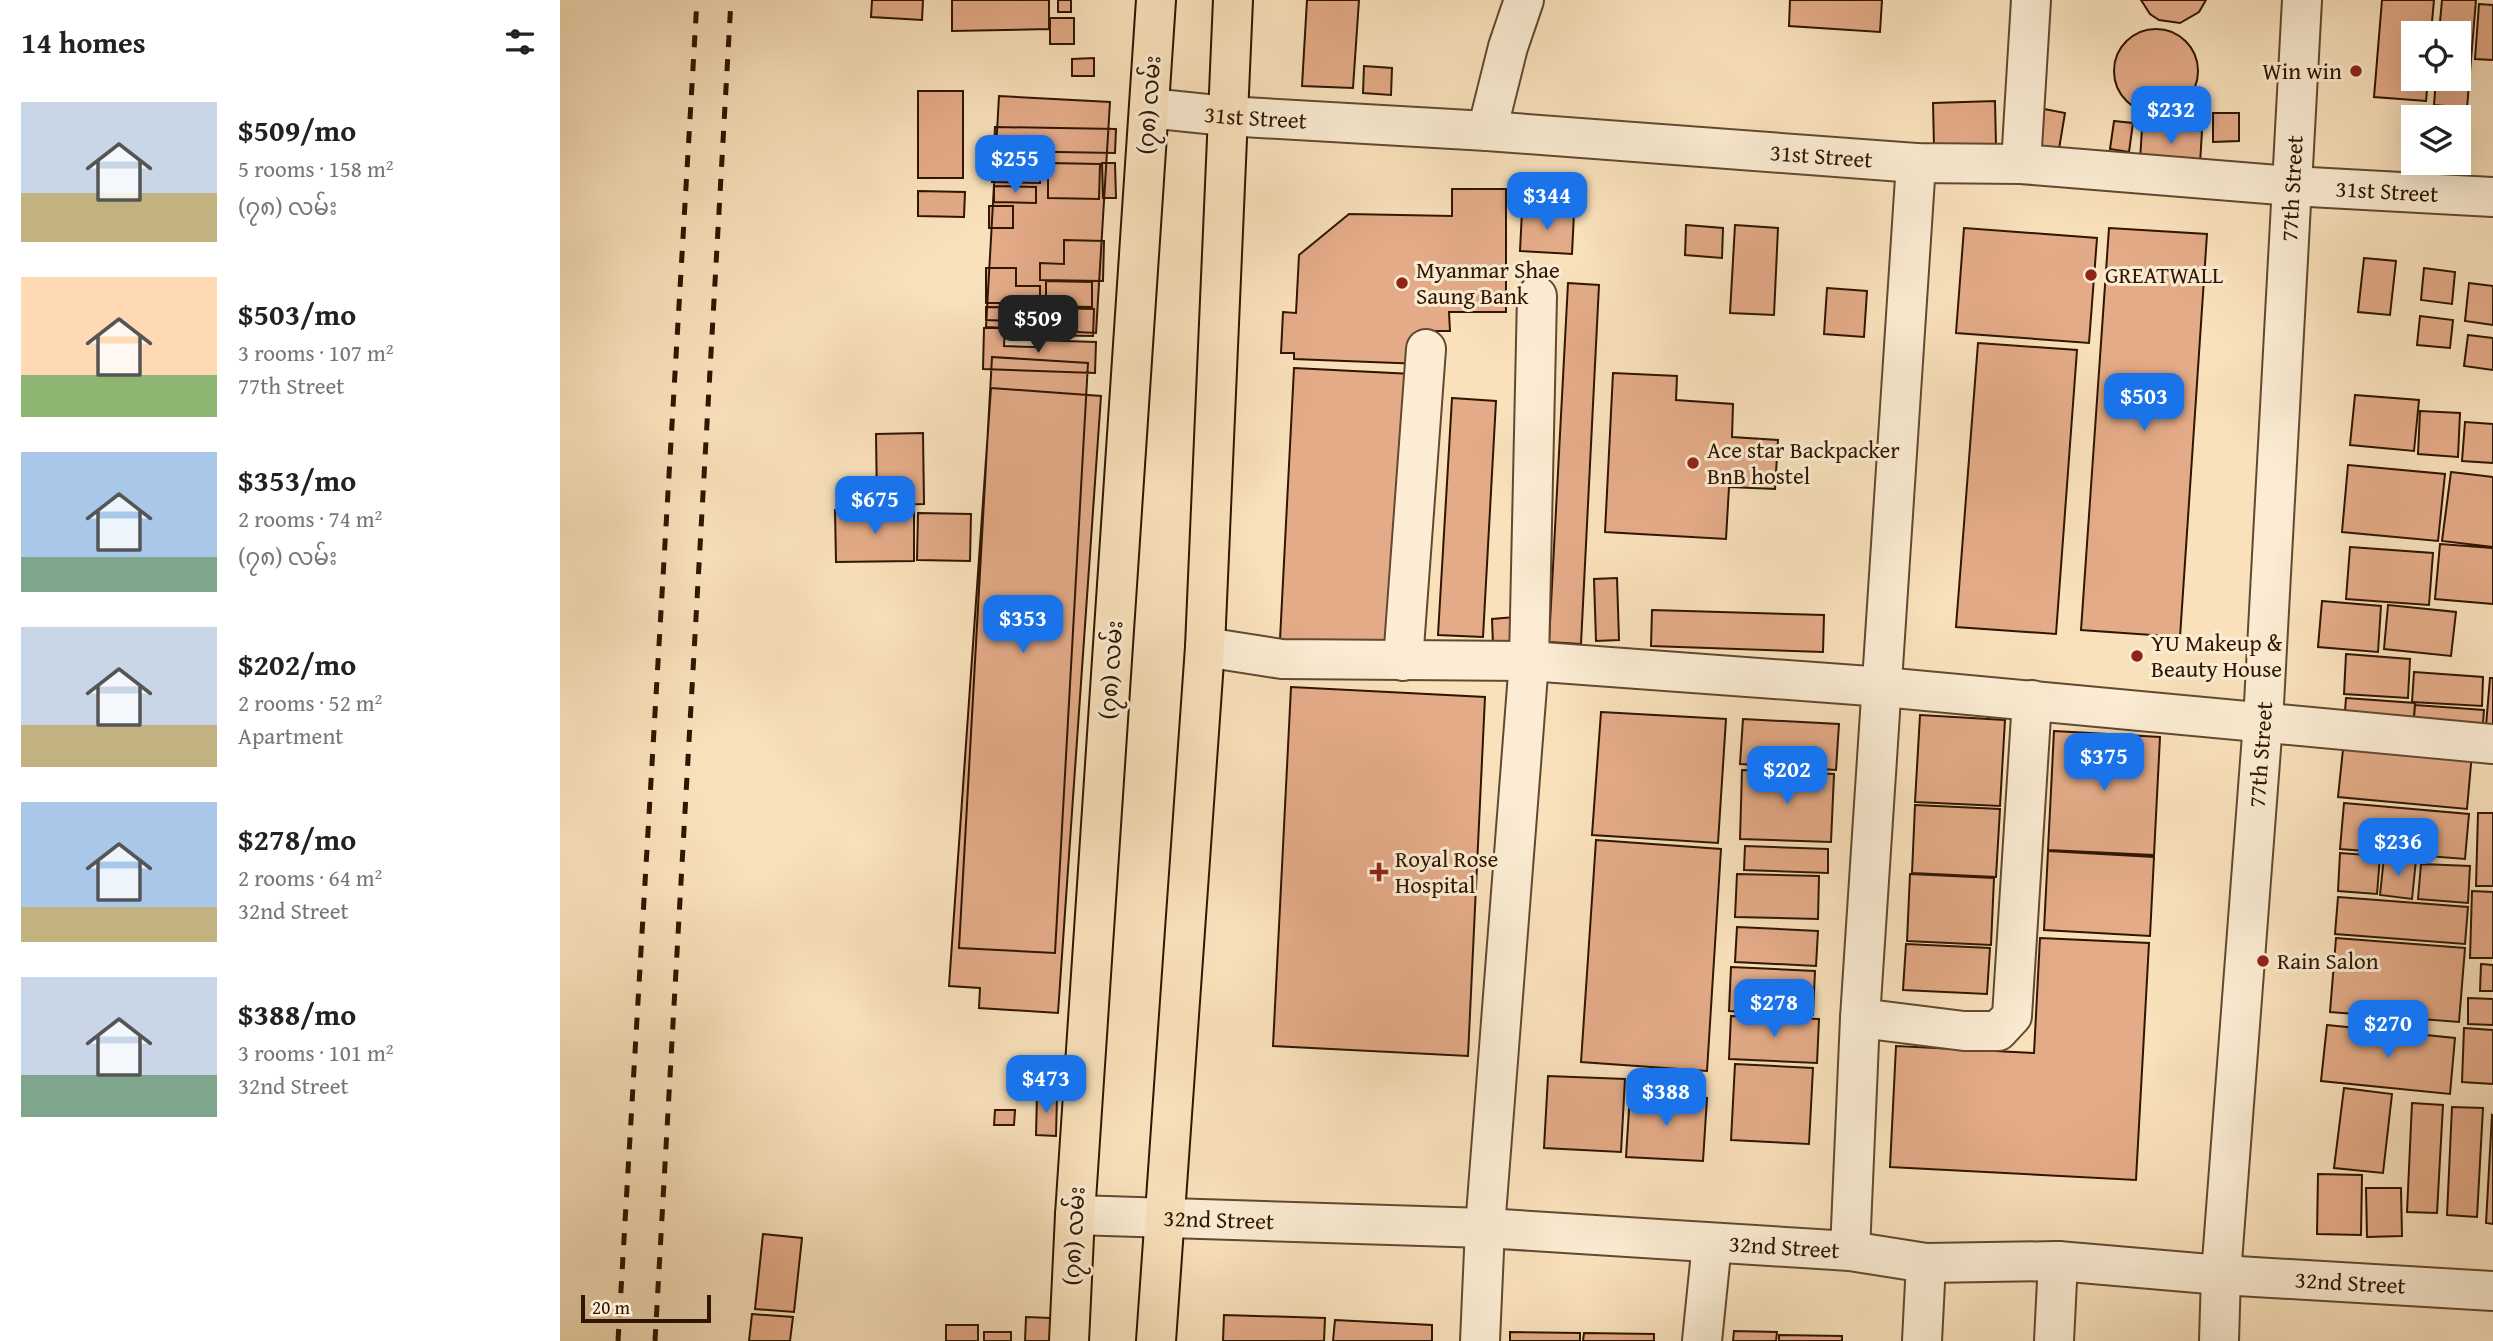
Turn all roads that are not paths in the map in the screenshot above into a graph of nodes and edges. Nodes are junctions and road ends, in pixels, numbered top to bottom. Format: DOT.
graph roads {
  1 [pos="1156,0"];
  2 [pos="1233,0"];
  3 [pos="1524,0"];
  4 [pos="2031,0"];
  5 [pos="2302,0"];
  6 [pos="1149,108"];
  7 [pos="1226,116"];
  8 [pos="1487,131"];
  9 [pos="1916,163"];
  10 [pos="2021,164"];
  11 [pos="2291,186"];
  12 [pos="2493,197"];
  13 [pos="1537,296"];
  14 [pos="1426,349"];
  15 [pos="1205,647"];
  16 [pos="1403,661"];
  17 [pos="1529,661"];
  18 [pos="1883,687"];
  19 [pos="2032,700"];
  20 [pos="2263,722"];
  21 [pos="2493,744"];
  22 [pos="1860,1018"];
  23 [pos="1075,1215"];
  24 [pos="1163,1218"];
  25 [pos="1485,1228"];
  26 [pos="1712,1242"];
  27 [pos="1850,1251"];
  28 [pos="2057,1261"];
  29 [pos="1926,1263"];
  30 [pos="2221,1275"];
  31 [pos="2493,1291"];
  32 [pos="1069,1341"];
  33 [pos="1156,1341"];
  34 [pos="1480,1341"];
  35 [pos="1702,1341"];
  36 [pos="1922,1341"];
  37 [pos="2054,1341"];
  38 [pos="2219,1341"];
  1 -- 6 [label="main road, (၇၈) လမ်း"];
  2 -- 7 [label="main road"];
  3 -- 8 [label="street"];
  4 -- 10 [label="street"];
  5 -- 11 [label="street, 77th Street"];
  6 -- 7 [label="street, 31st Street"];
  6 -- 23 [label="main road, (၇၈) လမ်း"];
  7 -- 8 [label="street, 31st Street"];
  7 -- 15 [label="main road"];
  8 -- 9 [label="street, 31st Street"];
  9 -- 10 [label="street, 31st Street"];
  9 -- 18 [label="street"];
  10 -- 11 [label="street, 31st Street"];
  11 -- 12 [label="street, 31st Street"];
  11 -- 20 [label="street, 77th Street"];
  13 -- 17 [label="street"];
  14 -- 16 [label="street"];
  15 -- 16 [label="street"];
  15 -- 24 [label="main road"];
  16 -- 17 [label="street"];
  17 -- 18 [label="street"];
  17 -- 25 [label="street"];
  18 -- 19 [label="street"];
  18 -- 22 [label="street"];
  19 -- 20 [label="street"];
  19 -- 22 [label="street"];
  20 -- 21 [label="street"];
  20 -- 30 [label="street, 77th Street"];
  22 -- 27 [label="street"];
  23 -- 24 [label="street, 32nd Street"];
  23 -- 32 [label="main road, (၇၈) လမ်း"];
  24 -- 25 [label="street, 32nd Street"];
  24 -- 33 [label="main road"];
  25 -- 26 [label="street, 32nd Street"];
  25 -- 34 [label="street"];
  26 -- 27 [label="street, 32nd Street"];
  26 -- 35 [label="street"];
  27 -- 29 [label="street, 32nd Street"];
  28 -- 29 [label="street, 32nd Street"];
  28 -- 30 [label="street, 32nd Street"];
  28 -- 37 [label="street"];
  29 -- 36 [label="street"];
  30 -- 31 [label="street, 32nd Street"];
  30 -- 38 [label="street, 77th Street"];
}
